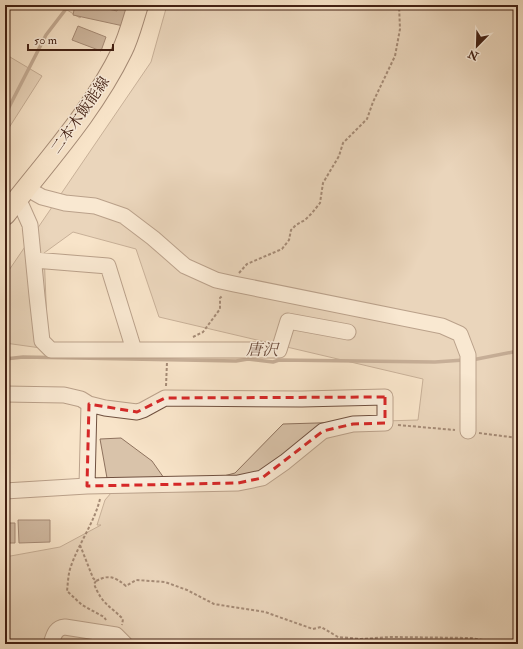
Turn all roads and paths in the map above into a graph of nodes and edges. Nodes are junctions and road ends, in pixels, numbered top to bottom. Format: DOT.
graph roads {
  1 [pos="138,5"];
  2 [pos="399,5"];
  3 [pos="22,193"];
  4 [pos="5,215"];
  5 [pos="34,260"];
  6 [pos="247,264"];
  7 [pos="220,298"];
  8 [pos="348,332"];
  9 [pos="190,338"];
  10 [pos="134,350"];
  11 [pos="168,352"];
  12 [pos="166,375"];
  13 [pos="5,394"];
  14 [pos="89,404"];
  15 [pos="385,423"];
  16 [pos="468,431"];
  17 [pos="518,438"];
  18 [pos="94,486"];
  19 [pos="5,491"];
  20 [pos="80,545"];
  21 [pos="96,581"];
  22 [pos="120,640"];
  23 [pos="51,644"];
  24 [pos="507,644"];
  1 -- 3 [label="main road, 二本木飯能線"];
  2 -- 6 [label="path"];
  3 -- 4 [label="main road, 二本木飯能線"];
  3 -- 5 [label="street"];
  3 -- 16 [label="street"];
  5 -- 10 [label="street"];
  5 -- 10 [label="street"];
  7 -- 9 [label="path"];
  8 -- 11 [label="street"];
  10 -- 11 [label="street"];
  11 -- 12 [label="path"];
  13 -- 14 [label="street"];
  14 -- 15 [label="street"];
  14 -- 18 [label="street"];
  15 -- 16 [label="path"];
  15 -- 18 [label="street"];
  16 -- 17 [label="path"];
  18 -- 19 [label="street"];
  18 -- 20 [label="path"];
  20 -- 21 [label="path"];
  20 -- 22 [label="path"];
  21 -- 22 [label="path"];
  21 -- 24 [label="path"];
  22 -- 23 [label="street"];
}
